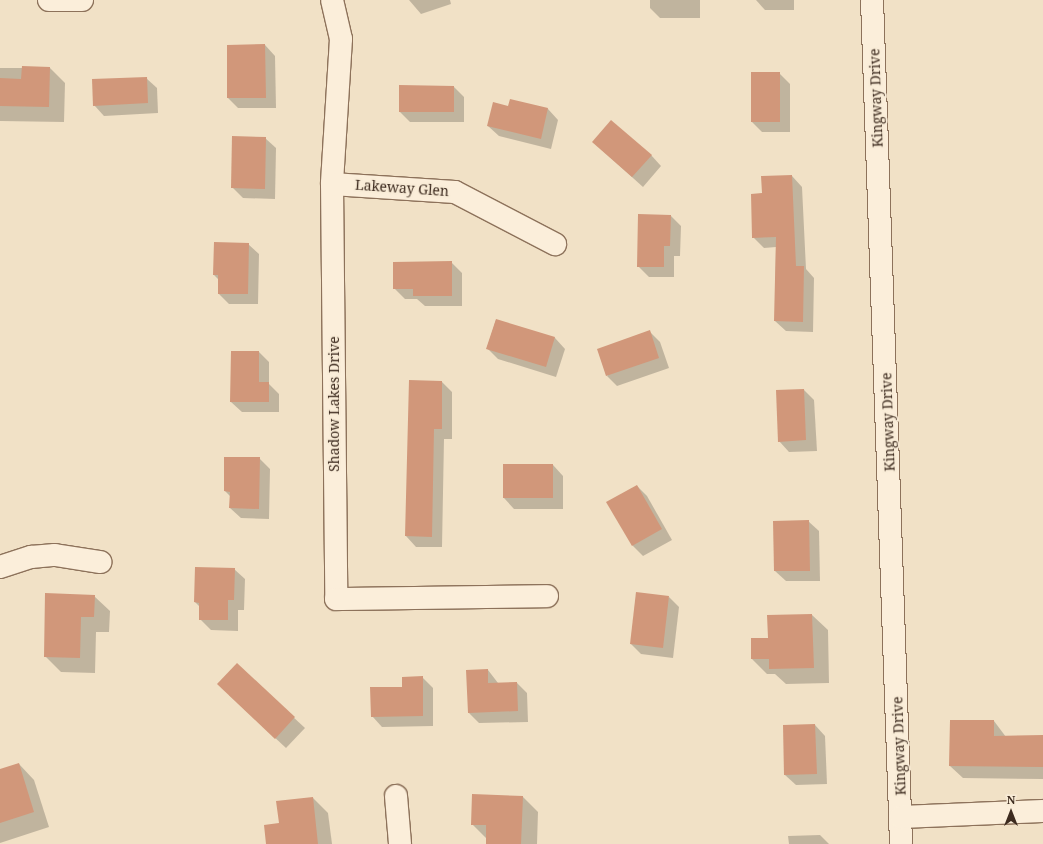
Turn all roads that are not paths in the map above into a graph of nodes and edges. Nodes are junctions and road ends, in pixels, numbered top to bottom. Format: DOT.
graph roads {
  1 [pos="49,0"];
  2 [pos="82,0"];
  3 [pos="332,0"];
  4 [pos="872,0"];
  5 [pos="332,184"];
  6 [pos="555,244"];
  7 [pos="100,562"];
  8 [pos="0,567"];
  9 [pos="547,596"];
  10 [pos="396,796"];
  11 [pos="1043,812"];
  12 [pos="901,817"];
  13 [pos="400,844"];
  14 [pos="902,844"];
  1 -- 2 [label="street"];
  3 -- 5 [label="street, Shadow Lakes Drive"];
  4 -- 12 [label="street, Kingway Drive"];
  5 -- 6 [label="street, Lakeway Glen"];
  5 -- 9 [label="street, Shadow Lakes Drive"];
  7 -- 8 [label="street"];
  10 -- 13 [label="street"];
  11 -- 12 [label="street"];
  12 -- 14 [label="street, Kingway Drive"];
}
